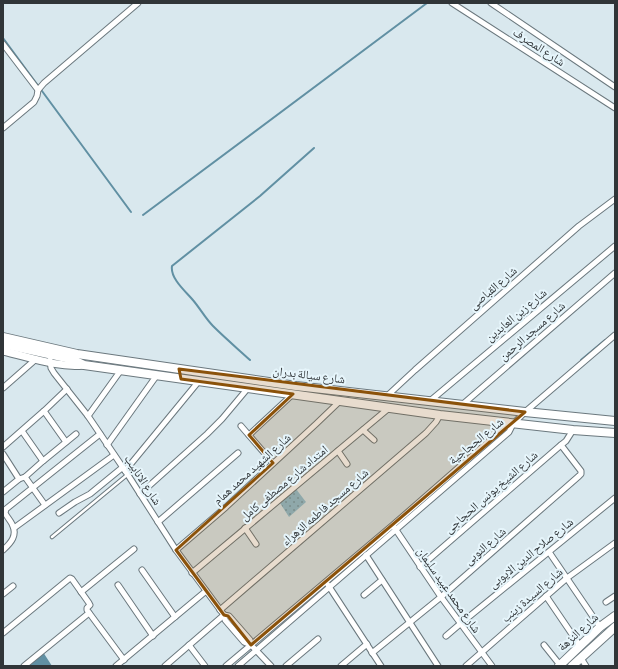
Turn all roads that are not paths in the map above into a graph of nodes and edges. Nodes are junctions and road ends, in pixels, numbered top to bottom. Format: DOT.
graph roads {
  1 [pos="138,3"];
  2 [pos="452,3"];
  3 [pos="491,3"];
  4 [pos="3,44"];
  5 [pos="615,87"];
  6 [pos="38,90"];
  7 [pos="615,108"];
  8 [pos="3,128"];
  9 [pos="615,199"];
  10 [pos="615,246"];
  11 [pos="615,273"];
  12 [pos="615,336"];
  13 [pos="3,337"];
  14 [pos="3,344"];
  15 [pos="4,353"];
  16 [pos="50,358"];
  17 [pos="36,359"];
  18 [pos="179,369"];
  19 [pos="121,370"];
  20 [pos="157,375"];
  21 [pos="181,379"];
  22 [pos="199,381"];
  23 [pos="3,388"];
  24 [pos="248,388"];
  25 [pos="67,389"];
  26 [pos="293,394"];
  27 [pos="387,396"];
  28 [pos="340,401"];
  29 [pos="430,401"];
  30 [pos="462,405"];
  31 [pos="389,408"];
  32 [pos="44,411"];
  33 [pos="525,412"];
  34 [pos="440,415"];
  35 [pos="88,416"];
  36 [pos="615,421"];
  37 [pos="513,424"];
  38 [pos="241,426"];
  39 [pos="22,430"];
  40 [pos="363,430"];
  41 [pos="573,430"];
  42 [pos="615,433"];
  43 [pos="76,434"];
  44 [pos="100,434"];
  45 [pos="249,435"];
  46 [pos="374,440"];
  47 [pos="66,442"];
  48 [pos="107,445"];
  49 [pos="561,445"];
  50 [pos="3,446"];
  51 [pos="338,451"];
  52 [pos="238,453"];
  53 [pos="3,454"];
  54 [pos="114,455"];
  55 [pos="43,460"];
  56 [pos="273,464"];
  57 [pos="347,464"];
  58 [pos="125,471"];
  59 [pos="22,478"];
  60 [pos="33,488"];
  61 [pos="3,492"];
  62 [pos="140,494"];
  63 [pos="615,498"];
  64 [pos="45,505"];
  65 [pos="59,513"];
  66 [pos="158,522"];
  67 [pos="394,527"];
  68 [pos="14,528"];
  69 [pos="245,528"];
  70 [pos="52,537"];
  71 [pos="615,543"];
  72 [pos="256,544"];
  73 [pos="134,549"];
  74 [pos="3,550"];
  75 [pos="176,550"];
  76 [pos="549,552"];
  77 [pos="366,555"];
  78 [pos="420,567"];
  79 [pos="142,570"];
  80 [pos="192,573"];
  81 [pos="567,578"];
  82 [pos="382,580"];
  83 [pos="325,581"];
  84 [pos="13,586"];
  85 [pos="118,586"];
  86 [pos="329,587"];
  87 [pos="206,591"];
  88 [pos="81,592"];
  89 [pos="3,594"];
  90 [pos="364,595"];
  91 [pos="546,596"];
  92 [pos="615,596"];
  93 [pos="440,597"];
  94 [pos="606,602"];
  95 [pos="89,612"];
  96 [pos="222,613"];
  97 [pos="175,617"];
  98 [pos="611,618"];
  99 [pos="410,622"];
  100 [pos="460,624"];
  101 [pos="600,627"];
  102 [pos="614,630"];
  103 [pos="3,633"];
  104 [pos="153,636"];
  105 [pos="446,636"];
  106 [pos="318,639"];
  107 [pos="251,644"];
  108 [pos="367,644"];
  109 [pos="189,645"];
  110 [pos="544,645"];
  111 [pos="580,646"];
  112 [pos="256,650"];
  113 [pos="481,652"];
  114 [pos="372,653"];
  115 [pos="581,658"];
  116 [pos="124,660"];
  117 [pos="559,665"];
  118 [pos="24,666"];
  119 [pos="116,666"];
  120 [pos="165,666"];
  121 [pos="205,666"];
  122 [pos="226,666"];
  123 [pos="238,666"];
  124 [pos="271,666"];
  125 [pos="286,666"];
  126 [pos="341,666"];
  127 [pos="381,666"];
  128 [pos="438,666"];
  129 [pos="466,666"];
  130 [pos="492,666"];
  131 [pos="572,666"];
  132 [pos="586,666"];
  1 -- 6 [label="street"];
  2 -- 7 [label="street, شارع المصرف"];
  3 -- 5 [label="street, شارع المصرف"];
  4 -- 6 [label="street"];
  6 -- 8 [label="street"];
  9 -- 27 [label="street, شارع القباصى"];
  10 -- 29 [label="street, شارع زين العابدين"];
  11 -- 30 [label="street, شارع مسجد الرحمن"];
  12 -- 33 [label="street, شارع الحجاجية"];
  13 -- 18 [label="main road, شارع سيالة بدران"];
  14 -- 16 [label="main road, شارع سيالة بدران"];
  15 -- 17 [label="street, شارع سيالة بدران"];
  16 -- 17 [label="street, شارع سيالة بدران"];
  16 -- 19 [label="main road, شارع سيالة بدران"];
  16 -- 25 [label="street, شارع الانابيب"];
  17 -- 23 [label="street"];
  18 -- 21 [label="main road"];
  18 -- 27 [label="main road, شارع سيالة بدران"];
  19 -- 20 [label="main road, شارع سيالة بدران"];
  19 -- 35 [label="street"];
  20 -- 21 [label="main road, شارع سيالة بدران"];
  20 -- 48 [label="street"];
  21 -- 22 [label="main road, شارع سيالة بدران"];
  22 -- 24 [label="main road, شارع سيالة بدران"];
  22 -- 58 [label="street"];
  24 -- 26 [label="main road, شارع سيالة بدران"];
  24 -- 62 [label="street"];
  25 -- 32 [label="street"];
  25 -- 35 [label="street, شارع الانابيب"];
  26 -- 28 [label="main road, شارع سيالة بدران"];
  26 -- 45 [label="street"];
  27 -- 29 [label="main road, شارع سيالة بدران"];
  28 -- 31 [label="main road, شارع سيالة بدران"];
  28 -- 56 [label="street, شارع الشهيد محمد همام"];
  29 -- 30 [label="main road, شارع سيالة بدران"];
  30 -- 33 [label="main road, شارع سيالة بدران"];
  31 -- 34 [label="main road, شارع سيالة بدران"];
  31 -- 40 [label="street, امتداد شارع مصطفى كامل"];
  32 -- 39 [label="street"];
  32 -- 47 [label="street"];
  33 -- 36 [label="main road, شارع سيالة بدران"];
  33 -- 37 [label="street, شارع الحجاجية"];
  34 -- 37 [label="main road, شارع سيالة بدران"];
  34 -- 96 [label="street, شارع مسجد فاطمه الزهراء"];
  35 -- 44 [label="street, شارع الانابيب"];
  37 -- 41 [label="main road, شارع سيالة بدران"];
  37 -- 67 [label="street, شارع الحجاجية"];
  38 -- 45 [label="street"];
  39 -- 50 [label="street"];
  39 -- 55 [label="street"];
  40 -- 46 [label="street"];
  40 -- 51 [label="street, امتداد شارع مصطفى كامل"];
  41 -- 42 [label="main road, شارع سيالة بدران"];
  41 -- 49 [label="street, شارع الشيخ يونس الحجاجى"];
  43 -- 47 [label="street"];
  44 -- 48 [label="street, شارع الانابيب"];
  44 -- 60 [label="street"];
  45 -- 56 [label="street"];
  47 -- 55 [label="street"];
  48 -- 54 [label="street, شارع الانابيب"];
  49 -- 78 [label="street, شارع الشيخ يونس الحجاجى"];
  49 -- 93 [label="street, شارع النوبى"];
  51 -- 57 [label="street"];
  51 -- 69 [label="street, امتداد شارع مصطفى كامل"];
  52 -- 66 [label="street"];
  53 -- 59 [label="street"];
  54 -- 58 [label="street, شارع الانابيب"];
  54 -- 64 [label="street"];
  55 -- 59 [label="street"];
  56 -- 75 [label="street, شارع الشهيد محمد همام"];
  58 -- 62 [label="street, شارع الانابيب"];
  58 -- 65 [label="street"];
  58 -- 70 [label="lane"];
  59 -- 60 [label="street"];
  59 -- 61 [label="street"];
  60 -- 64 [label="street"];
  60 -- 68 [label="street"];
  62 -- 66 [label="street, شارع الانابيب"];
  63 -- 76 [label="street, شارع صلاح الدين الايوبى"];
  64 -- 68 [label="street"];
  66 -- 75 [label="street, شارع الانابيب"];
  67 -- 77 [label="street, شارع الحجاجية"];
  67 -- 78 [label="street, شارع محمد عبيد سليمان"];
  67 -- 83 [label="street, شارع الحجاجية"];
  68 -- 74 [label="street"];
  69 -- 72 [label="street"];
  69 -- 80 [label="street, امتداد شارع مصطفى كامل"];
  71 -- 81 [label="street, شارع السيدة زينب"];
  73 -- 88 [label="street"];
  75 -- 80 [label="street, شارع الانابيب"];
  76 -- 81 [label="street"];
  76 -- 100 [label="street, شارع صلاح الدين الايوبى"];
  77 -- 82 [label="street"];
  77 -- 86 [label="street, شارع الحجاجية"];
  78 -- 93 [label="street, شارع محمد عبيد سليمان"];
  79 -- 97 [label="street"];
  80 -- 87 [label="street, شارع الانابيب"];
  81 -- 91 [label="street, شارع السيدة زينب"];
  81 -- 101 [label="street"];
  82 -- 90 [label="street"];
  82 -- 99 [label="street"];
  83 -- 86 [label="street"];
  83 -- 107 [label="street, شارع الحجاجية"];
  84 -- 89 [label="street"];
  85 -- 104 [label="street"];
  86 -- 108 [label="street"];
  86 -- 112 [label="street, شارع الحجاجية"];
  87 -- 96 [label="street, شارع الانابيب"];
  87 -- 97 [label="street"];
  88 -- 95 [label="street"];
  88 -- 103 [label="street"];
  91 -- 111 [label="street"];
  91 -- 113 [label="street, شارع السيدة زينب"];
  92 -- 94 [label="street"];
  93 -- 99 [label="street, شارع النوبى"];
  93 -- 100 [label="street, شارع محمد عبيد سليمان"];
  95 -- 116 [label="street"];
  95 -- 118 [label="street"];
  96 -- 107 [label="street, شارع الانابيب"];
  96 -- 109 [label="street, شارع مسجد فاطمه الزهراء"];
  97 -- 104 [label="street"];
  98 -- 101 [label="main road, شارع النزهة"];
  98 -- 102 [label="street"];
  99 -- 114 [label="street, شارع النوبى"];
  99 -- 128 [label="street"];
  100 -- 105 [label="street, شارع صلاح الدين الايوبى"];
  100 -- 113 [label="street, شارع محمد عبيد سليمان"];
  101 -- 111 [label="main road, شارع النزهة"];
  102 -- 115 [label="main road, شارع النزهة"];
  104 -- 116 [label="street"];
  106 -- 125 [label="street"];
  107 -- 112 [label="street, شارع الانابيب"];
  107 -- 122 [label="street, شارع الحجاجية"];
  108 -- 114 [label="street"];
  108 -- 126 [label="street"];
  109 -- 120 [label="street, شارع مسجد فاطمه الزهراء"];
  109 -- 121 [label="street"];
  110 -- 117 [label="street"];
  111 -- 117 [label="main road, شارع النزهة"];
  112 -- 123 [label="street, شارع الحجاجية"];
  112 -- 124 [label="street, شارع الانابيب"];
  113 -- 129 [label="street, شارع السيدة زينب"];
  113 -- 130 [label="street, شارع محمد عبيد سليمان"];
  114 -- 127 [label="street"];
  115 -- 131 [label="main road, شارع النزهة"];
  115 -- 132 [label="street"];
  116 -- 119 [label="street"];
}
